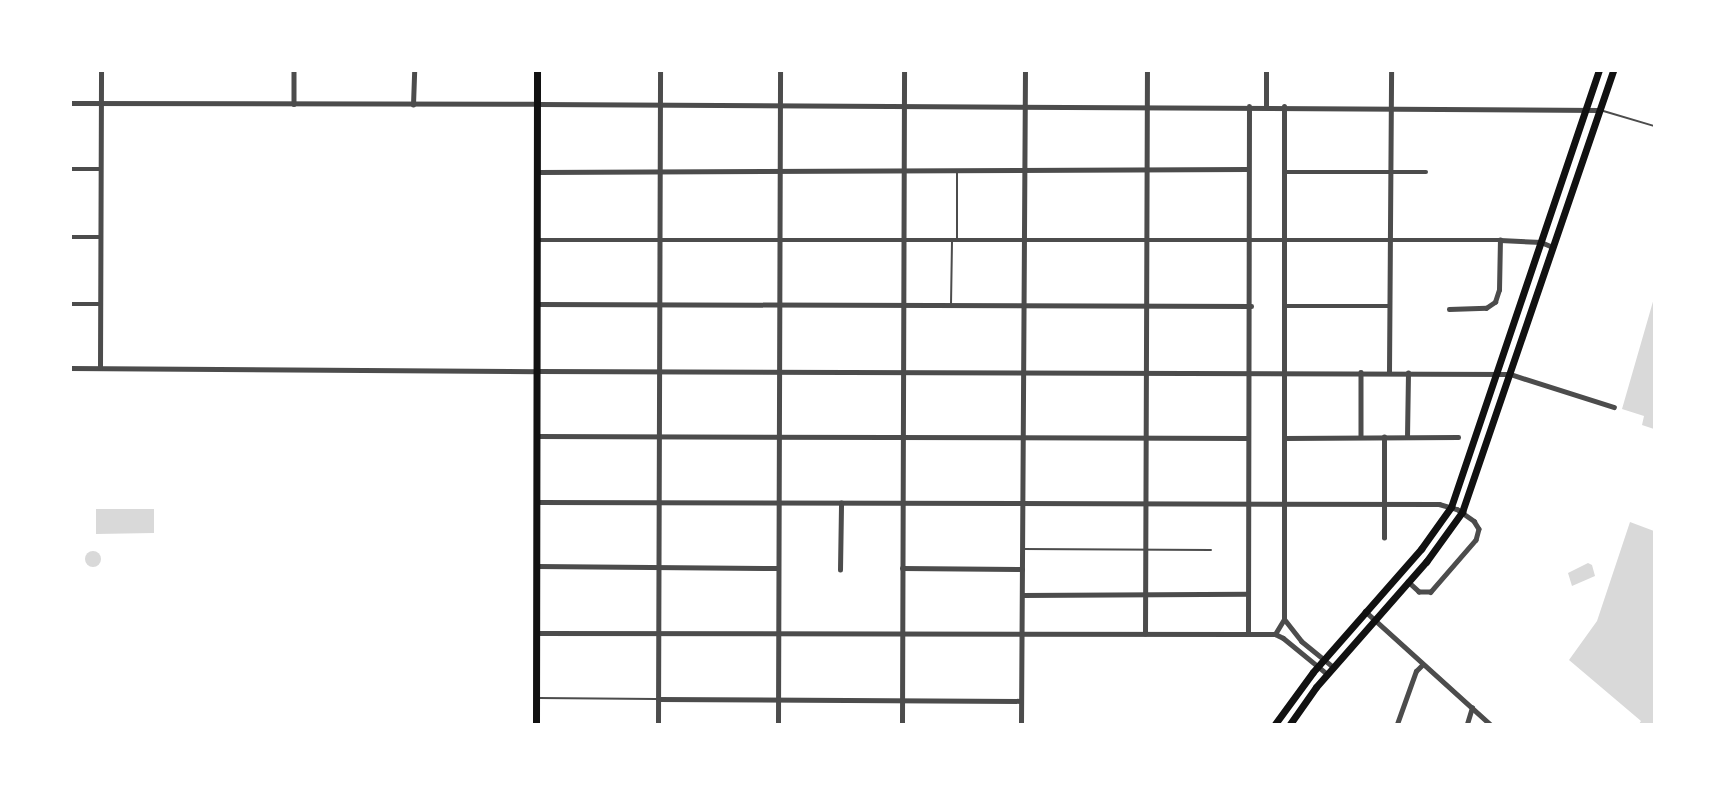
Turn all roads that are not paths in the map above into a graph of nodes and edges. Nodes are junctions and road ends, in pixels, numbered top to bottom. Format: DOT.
graph roads {
  1 [pos="100,70"];
  2 [pos="294,70"];
  3 [pos="414,70"];
  4 [pos="537,70"];
  5 [pos="660,70"];
  6 [pos="780,70"];
  7 [pos="904,70"];
  8 [pos="1025,70"];
  9 [pos="1147,70"];
  10 [pos="1266,70"];
  11 [pos="1391,70"];
  12 [pos="1599,70"];
  13 [pos="1613,70"];
  14 [pos="70,103"];
  15 [pos="100,103"];
  16 [pos="294,104"];
  17 [pos="538,104"];
  18 [pos="780,104"];
  19 [pos="413,105"];
  20 [pos="659,105"];
  21 [pos="904,105"];
  22 [pos="1025,105"];
  23 [pos="1147,106"];
  24 [pos="1249,106"];
  25 [pos="1266,106"];
  26 [pos="1284,106"];
  27 [pos="1391,107"];
  28 [pos="1586,108"];
  29 [pos="1599,110"];
  30 [pos="1654,126"];
  31 [pos="70,169"];
  32 [pos="1248,169"];
  33 [pos="100,170"];
  34 [pos="904,170"];
  35 [pos="957,170"];
  36 [pos="1146,170"];
  37 [pos="780,171"];
  38 [pos="1024,171"];
  39 [pos="538,172"];
  40 [pos="659,172"];
  41 [pos="1285,172"];
  42 [pos="1390,172"];
  43 [pos="1426,172"];
  44 [pos="70,237"];
  45 [pos="100,237"];
  46 [pos="903,238"];
  47 [pos="659,239"];
  48 [pos="780,239"];
  49 [pos="954,239"];
  50 [pos="1024,239"];
  51 [pos="538,240"];
  52 [pos="1146,240"];
  53 [pos="1248,240"];
  54 [pos="1285,240"];
  55 [pos="1390,240"];
  56 [pos="1500,240"];
  57 [pos="1540,242"];
  58 [pos="1553,247"];
  59 [pos="70,304"];
  60 [pos="100,304"];
  61 [pos="538,304"];
  62 [pos="659,304"];
  63 [pos="779,306"];
  64 [pos="903,306"];
  65 [pos="951,306"];
  66 [pos="1024,306"];
  67 [pos="1146,306"];
  68 [pos="1251,306"];
  69 [pos="1284,306"];
  70 [pos="1390,306"];
  71 [pos="1449,309"];
  72 [pos="70,368"];
  73 [pos="100,368"];
  74 [pos="779,370"];
  75 [pos="537,371"];
  76 [pos="659,371"];
  77 [pos="903,371"];
  78 [pos="1024,372"];
  79 [pos="1146,372"];
  80 [pos="1248,372"];
  81 [pos="1284,372"];
  82 [pos="1361,372"];
  83 [pos="1389,372"];
  84 [pos="1408,373"];
  85 [pos="1496,374"];
  86 [pos="1510,374"];
  87 [pos="1614,407"];
  88 [pos="537,436"];
  89 [pos="658,436"];
  90 [pos="778,436"];
  91 [pos="903,437"];
  92 [pos="1361,437"];
  93 [pos="1384,437"];
  94 [pos="1407,437"];
  95 [pos="1458,437"];
  96 [pos="1023,438"];
  97 [pos="1145,438"];
  98 [pos="1248,438"];
  99 [pos="1284,438"];
  100 [pos="537,502"];
  101 [pos="658,502"];
  102 [pos="778,503"];
  103 [pos="840,503"];
  104 [pos="903,503"];
  105 [pos="1022,504"];
  106 [pos="1145,504"];
  107 [pos="1248,504"];
  108 [pos="1284,504"];
  109 [pos="1384,504"];
  110 [pos="1451,507"];
  111 [pos="1462,512"];
  112 [pos="1384,538"];
  113 [pos="1022,549"];
  114 [pos="1145,550"];
  115 [pos="1211,550"];
  116 [pos="537,566"];
  117 [pos="658,568"];
  118 [pos="778,568"];
  119 [pos="902,568"];
  120 [pos="1022,569"];
  121 [pos="840,570"];
  122 [pos="1408,582"];
  123 [pos="1248,594"];
  124 [pos="1022,595"];
  125 [pos="1145,596"];
  126 [pos="1365,612"];
  127 [pos="1284,619"];
  128 [pos="1375,620"];
  129 [pos="536,633"];
  130 [pos="658,633"];
  131 [pos="778,633"];
  132 [pos="902,633"];
  133 [pos="1021,634"];
  134 [pos="1145,634"];
  135 [pos="1248,634"];
  136 [pos="1275,634"];
  137 [pos="1323,660"];
  138 [pos="1422,665"];
  139 [pos="1317,666"];
  140 [pos="1333,668"];
  141 [pos="1327,674"];
  142 [pos="536,698"];
  143 [pos="658,699"];
  144 [pos="778,700"];
  145 [pos="902,700"];
  146 [pos="1021,701"];
  147 [pos="1472,708"];
  148 [pos="536,724"];
  149 [pos="658,724"];
  150 [pos="778,724"];
  151 [pos="902,724"];
  152 [pos="1021,724"];
  153 [pos="1275,724"];
  154 [pos="1290,724"];
  155 [pos="1397,724"];
  156 [pos="1467,724"];
  157 [pos="1490,724"];
  1 -- 15 [label="street"];
  2 -- 16 [label="street"];
  3 -- 19 [label="street"];
  4 -- 17 [label="main road"];
  5 -- 20 [label="street"];
  6 -- 18 [label="street"];
  7 -- 21 [label="street"];
  8 -- 22 [label="street"];
  9 -- 23 [label="street"];
  10 -- 25 [label="street"];
  11 -- 27 [label="street"];
  12 -- 28 [label="main road"];
  13 -- 29 [label="main road"];
  14 -- 15 [label="street"];
  15 -- 16 [label="street"];
  15 -- 33 [label="street"];
  16 -- 19 [label="street"];
  17 -- 19 [label="street"];
  17 -- 20 [label="street"];
  17 -- 39 [label="main road"];
  18 -- 20 [label="street"];
  18 -- 21 [label="street"];
  18 -- 37 [label="street"];
  20 -- 40 [label="street"];
  21 -- 22 [label="street"];
  21 -- 34 [label="street"];
  22 -- 23 [label="street"];
  22 -- 38 [label="street"];
  23 -- 24 [label="street"];
  23 -- 36 [label="street"];
  24 -- 25 [label="street"];
  24 -- 32 [label="street"];
  25 -- 26 [label="street"];
  26 -- 27 [label="street"];
  26 -- 41 [label="street"];
  27 -- 28 [label="street"];
  27 -- 42 [label="street"];
  28 -- 29 [label="street"];
  28 -- 57 [label="main road"];
  29 -- 30 [label="lane"];
  29 -- 58 [label="main road"];
  31 -- 33 [label="street"];
  32 -- 36 [label="street"];
  32 -- 53 [label="street"];
  33 -- 45 [label="street"];
  34 -- 35 [label="street"];
  34 -- 37 [label="street"];
  34 -- 46 [label="street"];
  35 -- 38 [label="street"];
  35 -- 49 [label="lane"];
  36 -- 38 [label="street"];
  36 -- 52 [label="street"];
  37 -- 40 [label="street"];
  37 -- 48 [label="street"];
  38 -- 50 [label="street"];
  39 -- 40 [label="street"];
  39 -- 51 [label="main road"];
  40 -- 47 [label="street"];
  41 -- 42 [label="street"];
  41 -- 54 [label="street"];
  42 -- 43 [label="street"];
  42 -- 55 [label="street"];
  44 -- 45 [label="street"];
  45 -- 60 [label="street"];
  46 -- 48 [label="street"];
  46 -- 49 [label="street"];
  46 -- 64 [label="street"];
  47 -- 48 [label="street"];
  47 -- 51 [label="street"];
  47 -- 62 [label="street"];
  48 -- 63 [label="street"];
  49 -- 50 [label="street"];
  49 -- 65 [label="lane"];
  50 -- 52 [label="street"];
  50 -- 66 [label="street"];
  51 -- 61 [label="main road"];
  52 -- 53 [label="street"];
  52 -- 67 [label="street"];
  53 -- 54 [label="street"];
  53 -- 68 [label="street"];
  54 -- 55 [label="street"];
  54 -- 69 [label="street"];
  55 -- 56 [label="street"];
  55 -- 70 [label="street"];
  56 -- 57 [label="street"];
  56 -- 71 [label="street"];
  57 -- 58 [label="street"];
  57 -- 85 [label="main road"];
  58 -- 86 [label="main road"];
  59 -- 60 [label="street"];
  60 -- 73 [label="street"];
  61 -- 62 [label="street"];
  61 -- 75 [label="main road"];
  62 -- 63 [label="street"];
  62 -- 76 [label="street"];
  63 -- 64 [label="street"];
  63 -- 74 [label="street"];
  64 -- 65 [label="street"];
  64 -- 77 [label="street"];
  65 -- 66 [label="street"];
  66 -- 67 [label="street"];
  66 -- 78 [label="street"];
  67 -- 68 [label="street"];
  67 -- 79 [label="street"];
  68 -- 80 [label="street"];
  69 -- 70 [label="street"];
  69 -- 81 [label="street"];
  70 -- 83 [label="street"];
  72 -- 73 [label="street"];
  73 -- 75 [label="street"];
  74 -- 76 [label="street"];
  74 -- 77 [label="street"];
  74 -- 90 [label="street"];
  75 -- 76 [label="street"];
  75 -- 88 [label="main road"];
  76 -- 89 [label="street"];
  77 -- 78 [label="street"];
  77 -- 91 [label="street"];
  78 -- 79 [label="street"];
  78 -- 96 [label="street"];
  79 -- 80 [label="street"];
  79 -- 97 [label="street"];
  80 -- 81 [label="street"];
  80 -- 98 [label="street"];
  81 -- 82 [label="street"];
  81 -- 99 [label="street"];
  82 -- 83 [label="street"];
  82 -- 92 [label="street"];
  83 -- 84 [label="street"];
  84 -- 85 [label="street"];
  84 -- 94 [label="street"];
  85 -- 86 [label="street"];
  85 -- 110 [label="main road"];
  86 -- 87 [label="street"];
  86 -- 111 [label="main road"];
  88 -- 89 [label="street"];
  88 -- 100 [label="main road"];
  89 -- 90 [label="street"];
  89 -- 101 [label="street"];
  90 -- 91 [label="street"];
  90 -- 102 [label="street"];
  91 -- 96 [label="street"];
  91 -- 104 [label="street"];
  92 -- 93 [label="street"];
  92 -- 99 [label="street"];
  93 -- 94 [label="street"];
  93 -- 109 [label="street"];
  94 -- 95 [label="street"];
  96 -- 97 [label="street"];
  96 -- 105 [label="street"];
  97 -- 98 [label="street"];
  97 -- 106 [label="street"];
  98 -- 107 [label="street"];
  99 -- 108 [label="street"];
  100 -- 101 [label="street"];
  100 -- 116 [label="main road"];
  101 -- 102 [label="street"];
  101 -- 117 [label="street"];
  102 -- 103 [label="street"];
  102 -- 118 [label="street"];
  103 -- 104 [label="street"];
  103 -- 121 [label="street"];
  104 -- 105 [label="street"];
  104 -- 119 [label="street"];
  105 -- 106 [label="street"];
  105 -- 113 [label="street"];
  106 -- 107 [label="street"];
  106 -- 114 [label="street"];
  107 -- 108 [label="street"];
  107 -- 123 [label="street"];
  108 -- 109 [label="street"];
  108 -- 127 [label="street"];
  109 -- 110 [label="street"];
  109 -- 112 [label="street"];
  110 -- 111 [label="street"];
  110 -- 126 [label="main road"];
  111 -- 122 [label="main road"];
  111 -- 122 [label="street"];
  113 -- 114 [label="lane"];
  113 -- 120 [label="street"];
  114 -- 115 [label="lane"];
  114 -- 125 [label="street"];
  116 -- 117 [label="street"];
  116 -- 129 [label="main road"];
  117 -- 118 [label="street"];
  117 -- 130 [label="street"];
  118 -- 131 [label="street"];
  119 -- 120 [label="street"];
  119 -- 132 [label="street"];
  120 -- 124 [label="street"];
  122 -- 128 [label="main road"];
  123 -- 125 [label="street"];
  123 -- 135 [label="street"];
  124 -- 125 [label="street"];
  124 -- 133 [label="street"];
  125 -- 134 [label="street"];
  126 -- 128 [label="street"];
  126 -- 137 [label="main road"];
  127 -- 136 [label="street"];
  127 -- 137 [label="street"];
  128 -- 138 [label="street"];
  128 -- 140 [label="main road"];
  129 -- 130 [label="street"];
  129 -- 142 [label="main road"];
  130 -- 131 [label="street"];
  130 -- 143 [label="street"];
  131 -- 132 [label="street"];
  131 -- 144 [label="street"];
  132 -- 133 [label="street"];
  132 -- 145 [label="street"];
  133 -- 134 [label="street"];
  133 -- 146 [label="street"];
  134 -- 135 [label="street"];
  135 -- 136 [label="street"];
  136 -- 139 [label="street"];
  137 -- 139 [label="main road"];
  137 -- 140 [label="street"];
  138 -- 147 [label="street"];
  138 -- 155 [label="street"];
  139 -- 141 [label="street"];
  139 -- 153 [label="main road"];
  140 -- 141 [label="main road"];
  141 -- 154 [label="main road"];
  142 -- 143 [label="lane"];
  142 -- 148 [label="main road"];
  143 -- 144 [label="street"];
  143 -- 149 [label="street"];
  144 -- 145 [label="street"];
  144 -- 150 [label="street"];
  145 -- 146 [label="street"];
  145 -- 151 [label="street"];
  146 -- 152 [label="street"];
  147 -- 156 [label="street"];
  147 -- 157 [label="street"];
}
